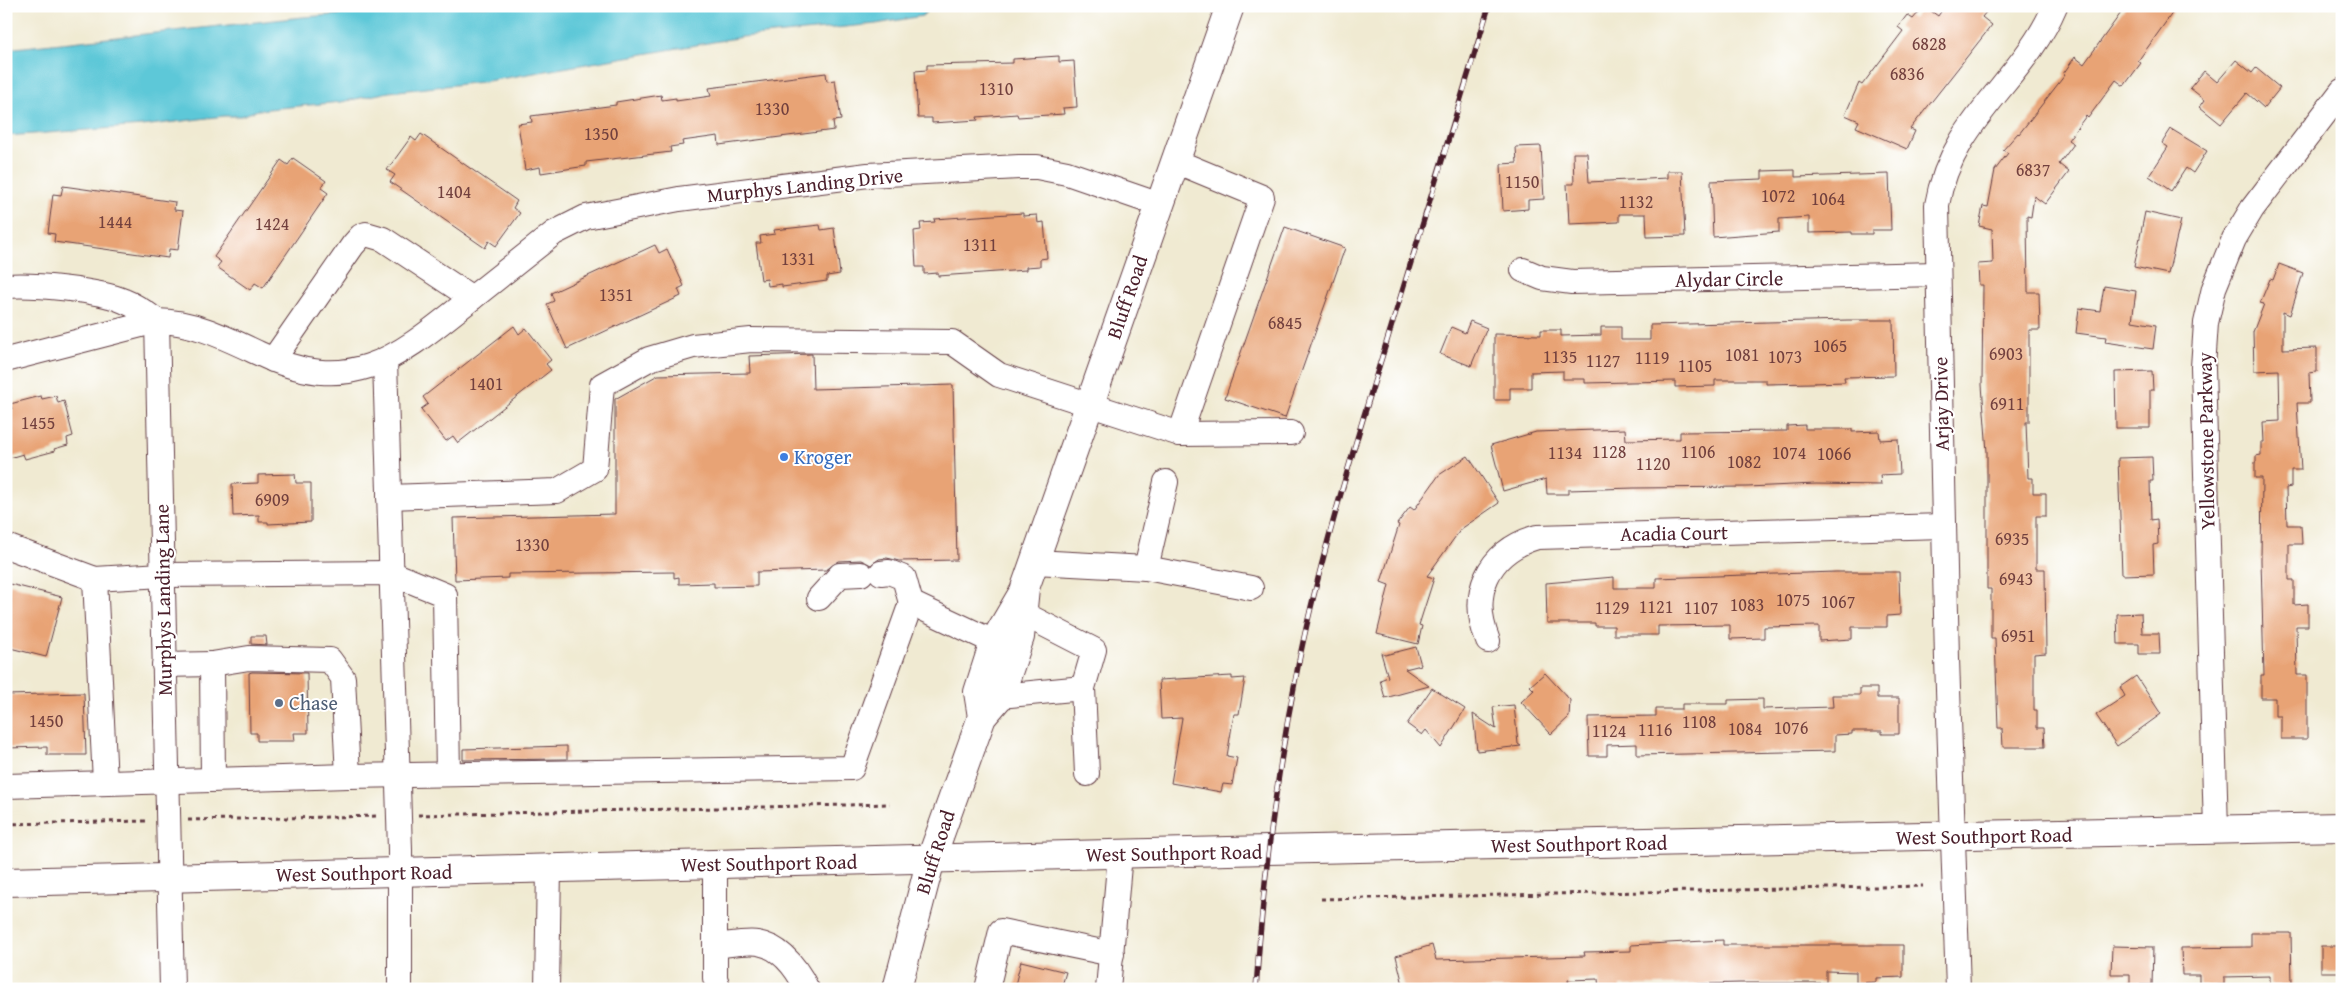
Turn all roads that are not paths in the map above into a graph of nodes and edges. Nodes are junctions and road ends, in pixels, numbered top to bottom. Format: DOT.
graph roads {
  1 [pos="1230,6"];
  2 [pos="2054,6"];
  3 [pos="2340,95"];
  4 [pos="1175,161"];
  5 [pos="1160,205"];
  6 [pos="1523,270"];
  7 [pos="1938,274"];
  8 [pos="6,286"];
  9 [pos="472,298"];
  10 [pos="156,321"];
  11 [pos="6,360"];
  12 [pos="273,360"];
  13 [pos="385,361"];
  14 [pos="1090,404"];
  15 [pos="1291,433"];
  16 [pos="1180,434"];
  17 [pos="1166,482"];
  18 [pos="389,497"];
  19 [pos="1944,526"];
  20 [pos="6,546"];
  21 [pos="1034,562"];
  22 [pos="1146,568"];
  23 [pos="391,573"];
  24 [pos="162,575"];
  25 [pos="95,579"];
  26 [pos="1251,588"];
  27 [pos="819,598"];
  28 [pos="1024,601"];
  29 [pos="911,603"];
  30 [pos="1488,641"];
  31 [pos="994,642"];
  32 [pos="212,664"];
  33 [pos="164,665"];
  34 [pos="1083,688"];
  35 [pos="1000,696"];
  36 [pos="982,717"];
  37 [pos="448,774"];
  38 [pos="1087,774"];
  39 [pos="397,775"];
  40 [pos="348,776"];
  41 [pos="213,779"];
  42 [pos="167,780"];
  43 [pos="105,782"];
  44 [pos="6,786"];
  45 [pos="2342,827"];
  46 [pos="2216,830"];
  47 [pos="1952,836"];
  48 [pos="1120,854"];
  49 [pos="931,859"];
  50 [pos="715,864"];
  51 [pos="549,868"];
  52 [pos="400,872"];
  53 [pos="170,878"];
  54 [pos="6,882"];
  55 [pos="715,946"];
  56 [pos="1112,954"];
  57 [pos="172,989"];
  58 [pos="400,989"];
  59 [pos="547,989"];
  60 [pos="719,989"];
  61 [pos="807,989"];
  62 [pos="897,989"];
  63 [pos="987,989"];
  64 [pos="1108,989"];
  65 [pos="1958,989"];
  1 -- 4 [label="main road, Bluff Road"];
  2 -- 7 [label="street, Arjay Drive"];
  3 -- 46 [label="street, Yellowstone Parkway"];
  4 -- 5 [label="main road, Bluff Road"];
  4 -- 16 [label="street"];
  5 -- 9 [label="street, Murphys Landing Drive"];
  5 -- 14 [label="main road, Bluff Road"];
  6 -- 7 [label="street, Alydar Circle"];
  7 -- 19 [label="street, Arjay Drive"];
  8 -- 10 [label="street, Murphys Landing Drive"];
  9 -- 12 [label="street"];
  9 -- 13 [label="street, Murphys Landing Drive"];
  10 -- 11 [label="street, Murphys Landing Drive"];
  10 -- 12 [label="street, Murphys Landing Drive"];
  10 -- 24 [label="street, Murphys Landing Lane"];
  12 -- 13 [label="street, Murphys Landing Drive"];
  13 -- 18 [label="street"];
  14 -- 16 [label="street"];
  14 -- 18 [label="street"];
  14 -- 21 [label="main road, Bluff Road"];
  15 -- 16 [label="street"];
  17 -- 22 [label="street"];
  18 -- 23 [label="street"];
  19 -- 30 [label="street, Acadia Court"];
  19 -- 47 [label="street, Arjay Drive"];
  20 -- 25 [label="street"];
  21 -- 22 [label="street"];
  21 -- 28 [label="main road, Bluff Road"];
  22 -- 26 [label="street"];
  23 -- 24 [label="street"];
  23 -- 37 [label="street"];
  23 -- 39 [label="street"];
  24 -- 25 [label="street"];
  24 -- 33 [label="street, Murphys Landing Lane"];
  25 -- 43 [label="street"];
  27 -- 29 [label="street"];
  28 -- 31 [label="main road, Bluff Road"];
  28 -- 34 [label="street"];
  28 -- 35 [label="main road, Bluff Road"];
  29 -- 31 [label="street"];
  29 -- 37 [label="street"];
  31 -- 36 [label="main road, Bluff Road"];
  32 -- 33 [label="street"];
  32 -- 40 [label="street"];
  32 -- 41 [label="street"];
  33 -- 42 [label="street, Murphys Landing Lane"];
  34 -- 35 [label="street"];
  34 -- 38 [label="street"];
  35 -- 36 [label="main road, Bluff Road"];
  36 -- 49 [label="main road, Bluff Road"];
  37 -- 39 [label="street"];
  39 -- 40 [label="street"];
  39 -- 52 [label="street"];
  40 -- 41 [label="street"];
  41 -- 42 [label="street"];
  42 -- 43 [label="street"];
  42 -- 53 [label="street, Murphys Landing Lane"];
  43 -- 44 [label="street"];
  45 -- 46 [label="main road, West Southport Road"];
  46 -- 47 [label="main road, West Southport Road"];
  47 -- 48 [label="main road, West Southport Road"];
  47 -- 65 [label="street, Arjay Drive"];
  48 -- 49 [label="main road, West Southport Road"];
  48 -- 56 [label="street"];
  49 -- 50 [label="main road, West Southport Road"];
  49 -- 62 [label="main road, Bluff Road"];
  50 -- 51 [label="main road, West Southport Road"];
  50 -- 55 [label="street"];
  51 -- 52 [label="main road, West Southport Road"];
  51 -- 59 [label="street"];
  52 -- 53 [label="main road, West Southport Road"];
  52 -- 58 [label="street"];
  53 -- 54 [label="main road, West Southport Road"];
  53 -- 57 [label="street, Murphys Landing Lane"];
  55 -- 60 [label="street"];
  55 -- 61 [label="street"];
  56 -- 63 [label="street"];
  56 -- 64 [label="street"];
}
